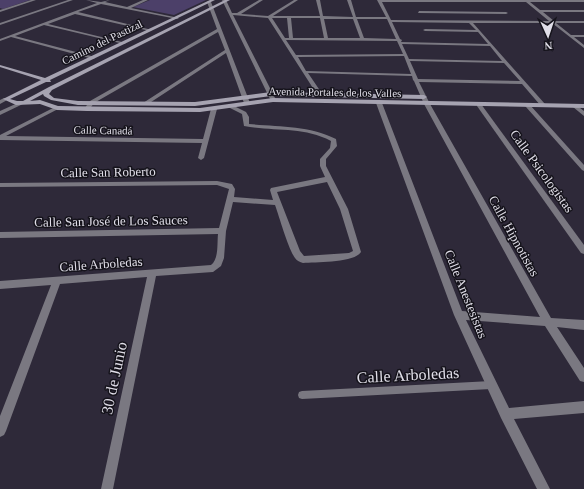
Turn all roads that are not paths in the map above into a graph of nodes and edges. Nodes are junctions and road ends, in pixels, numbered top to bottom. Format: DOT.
graph roads {
  1 [pos="34,0"];
  2 [pos="71,0"];
  3 [pos="88,0"];
  4 [pos="108,0"];
  5 [pos="146,0"];
  6 [pos="225,0"];
  7 [pos="261,0"];
  8 [pos="296,0"];
  9 [pos="318,0"];
  10 [pos="349,0"];
  11 [pos="211,1"];
  12 [pos="379,1"];
  13 [pos="527,1"];
  14 [pos="584,1"];
  15 [pos="412,2"];
  16 [pos="494,2"];
  17 [pos="101,3"];
  18 [pos="498,6"];
  19 [pos="127,8"];
  20 [pos="211,8"];
  21 [pos="502,9"];
  22 [pos="0,10"];
  23 [pos="538,11"];
  24 [pos="584,11"];
  25 [pos="75,12"];
  26 [pos="419,12"];
  27 [pos="506,13"];
  28 [pos="234,15"];
  29 [pos="269,17"];
  30 [pos="289,17"];
  31 [pos="320,17"];
  32 [pos="177,18"];
  33 [pos="354,18"];
  34 [pos="390,20"];
  35 [pos="419,21"];
  36 [pos="425,21"];
  37 [pos="470,21"];
  38 [pos="517,21"];
  39 [pos="552,22"];
  40 [pos="584,22"];
  41 [pos="0,24"];
  42 [pos="45,24"];
  43 [pos="150,30"];
  44 [pos="218,30"];
  45 [pos="425,30"];
  46 [pos="478,31"];
  47 [pos="11,36"];
  48 [pos="570,36"];
  49 [pos="584,36"];
  50 [pos="283,39"];
  51 [pos="291,39"];
  52 [pos="326,39"];
  53 [pos="0,40"];
  54 [pos="362,40"];
  55 [pos="400,42"];
  56 [pos="124,43"];
  57 [pos="432,44"];
  58 [pos="490,45"];
  59 [pos="584,47"];
  60 [pos="227,50"];
  61 [pos="405,55"];
  62 [pos="295,56"];
  63 [pos="93,58"];
  64 [pos="408,60"];
  65 [pos="506,62"];
  66 [pos="0,66"];
  67 [pos="306,72"];
  68 [pos="413,75"];
  69 [pos="415,80"];
  70 [pos="47,81"];
  71 [pos="524,83"];
  72 [pos="60,84"];
  73 [pos="51,88"];
  74 [pos="271,94"];
  75 [pos="320,95"];
  76 [pos="245,97"];
  77 [pos="2,100"];
  78 [pos="273,100"];
  79 [pos="425,100"];
  80 [pos="92,102"];
  81 [pos="22,103"];
  82 [pos="146,103"];
  83 [pos="247,103"];
  84 [pos="379,103"];
  85 [pos="480,105"];
  86 [pos="543,105"];
  87 [pos="230,106"];
  88 [pos="528,106"];
  89 [pos="575,106"];
  90 [pos="584,106"];
  91 [pos="57,108"];
  92 [pos="87,109"];
  93 [pos="214,109"];
  94 [pos="0,114"];
  95 [pos="584,114"];
  96 [pos="0,138"];
  97 [pos="205,141"];
  98 [pos="201,158"];
  99 [pos="584,169"];
  100 [pos="329,179"];
  101 [pos="0,185"];
  102 [pos="230,199"];
  103 [pos="278,203"];
  104 [pos="222,231"];
  105 [pos="0,235"];
  106 [pos="584,251"];
  107 [pos="152,274"];
  108 [pos="57,280"];
  109 [pos="0,285"];
  110 [pos="459,315"];
  111 [pos="548,322"];
  112 [pos="584,325"];
  113 [pos="584,377"];
  114 [pos="490,385"];
  115 [pos="302,395"];
  116 [pos="584,407"];
  117 [pos="505,414"];
  118 [pos="0,431"];
  119 [pos="107,489"];
  120 [pos="544,489"];
  1 -- 22 [label="street"];
  2 -- 41 [label="street"];
  3 -- 17 [label="street"];
  4 -- 17 [label="street"];
  5 -- 19 [label="street"];
  6 -- 20 [label="street, Camino del Pastizal"];
  6 -- 28 [label="street"];
  7 -- 28 [label="street"];
  8 -- 29 [label="street"];
  9 -- 31 [label="street"];
  10 -- 33 [label="street"];
  11 -- 20 [label="street"];
  11 -- 32 [label="street, Camino del Pastizal"];
  12 -- 15 [label="street"];
  12 -- 34 [label="street, Calle Hipnotistas"];
  13 -- 14 [label="street"];
  13 -- 16 [label="street"];
  13 -- 23 [label="street"];
  15 -- 16 [label="street"];
  15 -- 26 [label="street"];
  16 -- 18 [label="street"];
  17 -- 19 [label="street"];
  17 -- 25 [label="street"];
  19 -- 32 [label="street"];
  20 -- 44 [label="street"];
  20 -- 72 [label="street, Camino del Pastizal"];
  21 -- 27 [label="street"];
  23 -- 24 [label="street"];
  23 -- 39 [label="street"];
  25 -- 42 [label="street"];
  25 -- 43 [label="street"];
  26 -- 27 [label="street"];
  26 -- 36 [label="street"];
  27 -- 38 [label="street"];
  28 -- 29 [label="street"];
  28 -- 74 [label="street"];
  29 -- 30 [label="street"];
  29 -- 50 [label="street"];
  30 -- 31 [label="street"];
  30 -- 51 [label="street"];
  31 -- 33 [label="street"];
  31 -- 52 [label="street"];
  32 -- 43 [label="street, Camino del Pastizal"];
  33 -- 34 [label="street"];
  33 -- 54 [label="street"];
  34 -- 35 [label="street"];
  34 -- 55 [label="street, Calle Hipnotistas"];
  35 -- 36 [label="street"];
  35 -- 45 [label="street"];
  36 -- 37 [label="street"];
  37 -- 38 [label="street"];
  37 -- 46 [label="street"];
  38 -- 39 [label="street"];
  39 -- 40 [label="street"];
  39 -- 48 [label="street"];
  42 -- 47 [label="street"];
  42 -- 56 [label="street"];
  43 -- 56 [label="street, Camino del Pastizal"];
  44 -- 60 [label="street"];
  44 -- 80 [label="street"];
  45 -- 46 [label="street"];
  45 -- 57 [label="street"];
  46 -- 58 [label="street"];
  47 -- 53 [label="street"];
  47 -- 63 [label="street"];
  48 -- 49 [label="street"];
  48 -- 59 [label="street"];
  50 -- 51 [label="street"];
  50 -- 62 [label="street"];
  51 -- 52 [label="street"];
  52 -- 54 [label="street"];
  54 -- 55 [label="street"];
  55 -- 57 [label="street"];
  55 -- 61 [label="street, Calle Hipnotistas"];
  56 -- 63 [label="street, Camino del Pastizal"];
  57 -- 58 [label="street"];
  58 -- 65 [label="street"];
  60 -- 76 [label="street"];
  60 -- 82 [label="street"];
  61 -- 62 [label="street"];
  61 -- 64 [label="street, Calle Hipnotistas"];
  62 -- 67 [label="street"];
  63 -- 70 [label="street, Camino del Pastizal"];
  64 -- 65 [label="street"];
  64 -- 68 [label="street, Calle Hipnotistas"];
  65 -- 71 [label="street"];
  66 -- 70 [label="street"];
  67 -- 68 [label="street"];
  67 -- 75 [label="street"];
  68 -- 69 [label="street, Calle Hipnotistas"];
  69 -- 71 [label="street"];
  69 -- 79 [label="street, Calle Hipnotistas"];
  70 -- 72 [label="street"];
  70 -- 77 [label="street, Camino del Pastizal"];
  71 -- 86 [label="street"];
  72 -- 73 [label="street, Camino del Pastizal"];
  73 -- 80 [label="street, Avenida Portales de los Valles"];
  73 -- 81 [label="street, Camino del Pastizal"];
  74 -- 75 [label="street, Avenida Portales de los Valles"];
  74 -- 76 [label="street, Avenida Portales de los Valles"];
  74 -- 78 [label="street"];
  75 -- 79 [label="street, Avenida Portales de los Valles"];
  76 -- 82 [label="street, Avenida Portales de los Valles"];
  76 -- 83 [label="street"];
  77 -- 81 [label="street, Avenida Portales de los Valles"];
  78 -- 83 [label="street, Avenida Portales de los Valles"];
  78 -- 84 [label="street, Avenida Portales de los Valles"];
  79 -- 84 [label="street, Avenida Portales de los Valles"];
  79 -- 85 [label="street, Avenida Portales de los Valles"];
  79 -- 111 [label="street, Calle Hipnotistas"];
  80 -- 82 [label="street, Avenida Portales de los Valles"];
  80 -- 92 [label="street"];
  81 -- 91 [label="street, Avenida Portales de los Valles"];
  81 -- 94 [label="street"];
  83 -- 87 [label="street, Avenida Portales de los Valles"];
  84 -- 110 [label="street, Calle Anestesistas"];
  85 -- 88 [label="street, Avenida Portales de los Valles"];
  85 -- 106 [label="street, Calle Psicologistas"];
  86 -- 88 [label="street, Avenida Portales de los Valles"];
  86 -- 89 [label="street, Avenida Portales de los Valles"];
  87 -- 93 [label="street, Avenida Portales de los Valles"];
  87 -- 100 [label="street"];
  88 -- 99 [label="street"];
  89 -- 90 [label="street, Avenida Portales de los Valles"];
  89 -- 95 [label="street"];
  91 -- 92 [label="street, Avenida Portales de los Valles"];
  91 -- 96 [label="street"];
  92 -- 93 [label="street, Avenida Portales de los Valles"];
  93 -- 97 [label="street"];
  96 -- 97 [label="street, Calle Canadá"];
  97 -- 98 [label="street"];
  100 -- 103 [label="street"];
  100 -- 103 [label="street"];
  101 -- 102 [label="street, Calle San Roberto"];
  102 -- 103 [label="street"];
  102 -- 104 [label="street"];
  104 -- 105 [label="street, Calle San José de Los Sauces"];
  104 -- 107 [label="street, Calle Arboledas"];
  107 -- 108 [label="street, Calle Arboledas"];
  107 -- 119 [label="street, 30 de Junio"];
  108 -- 109 [label="street, Calle Arboledas"];
  108 -- 118 [label="street"];
  110 -- 111 [label="street"];
  110 -- 114 [label="street, Calle Anestesistas"];
  111 -- 112 [label="street"];
  111 -- 113 [label="street, Calle Hipnotistas"];
  114 -- 115 [label="lane, Calle Arboledas"];
  114 -- 117 [label="street, Calle Anestesistas"];
  116 -- 117 [label="street"];
  117 -- 120 [label="street, Calle Anestesistas"];
}
